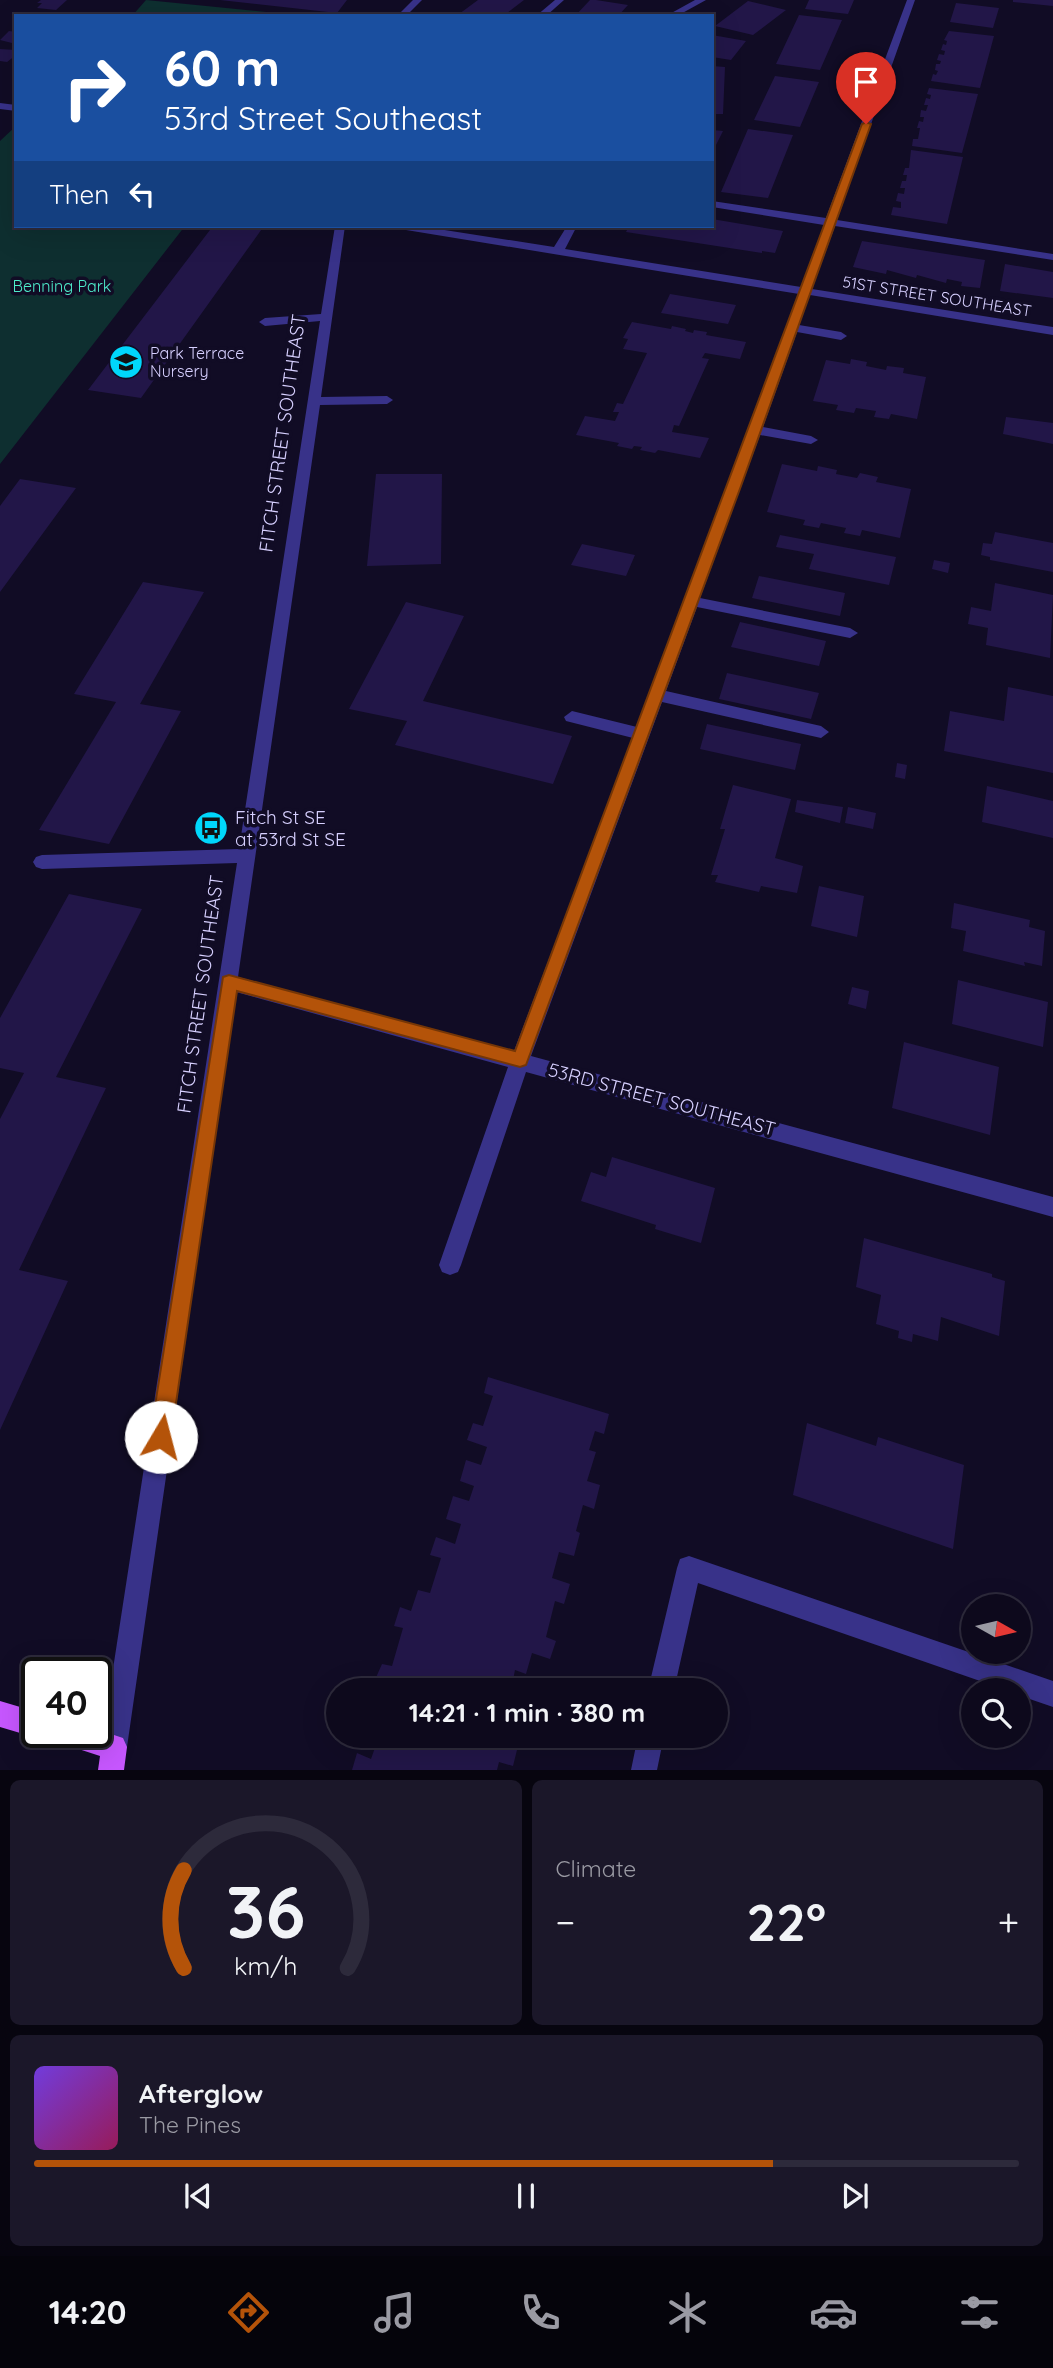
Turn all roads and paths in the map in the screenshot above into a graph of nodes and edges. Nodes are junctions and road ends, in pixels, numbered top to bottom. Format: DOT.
graph roads {
  1 [pos="418,0"];
  2 [pos="560,0"];
  3 [pos="702,0"];
  4 [pos="911,0"];
  5 [pos="403,14"];
  6 [pos="542,14"];
  7 [pos="674,14"];
  8 [pos="714,204"];
  9 [pos="830,223"];
  10 [pos="340,228"];
  11 [pos="413,228"];
  12 [pos="571,228"];
  13 [pos="558,251"];
  14 [pos="1053,257"];
  15 [pos="805,290"];
  16 [pos="326,317"];
  17 [pos="265,322"];
  18 [pos="792,327"];
  19 [pos="1053,331"];
  20 [pos="841,336"];
  21 [pos="387,400"];
  22 [pos="314,401"];
  23 [pos="755,430"];
  24 [pos="811,440"];
  25 [pos="692,601"];
  26 [pos="850,633"];
  27 [pos="657,695"];
  28 [pos="572,717"];
  29 [pos="821,732"];
  30 [pos="642,734"];
  31 [pos="247,856"];
  32 [pos="42,862"];
  33 [pos="229,982"];
  34 [pos="520,1060"];
  35 [pos="1053,1207"];
  36 [pos="450,1265"];
  37 [pos="665,1678"];
  38 [pos="1053,1694"];
  39 [pos="0,1714"];
  40 [pos="21,1720"];
  41 [pos="93,1748"];
  42 [pos="648,1748"];
  43 [pos="112,1758"];
  44 [pos="644,1769"];
  1 -- 5 [label="street"];
  2 -- 6 [label="street"];
  3 -- 7 [label="street"];
  4 -- 9 [label="street"];
  8 -- 9 [label="street"];
  9 -- 14 [label="street"];
  9 -- 15 [label="street"];
  10 -- 16 [label="street, FITCH STREET SOUTHEAST"];
  11 -- 13 [label="street, 51ST STREET SOUTHEAST"];
  12 -- 13 [label="street"];
  13 -- 15 [label="street, 51ST STREET SOUTHEAST"];
  15 -- 18 [label="street"];
  15 -- 19 [label="street, 51ST STREET SOUTHEAST"];
  16 -- 17 [label="street"];
  16 -- 22 [label="street, FITCH STREET SOUTHEAST"];
  18 -- 20 [label="street"];
  18 -- 23 [label="street"];
  21 -- 22 [label="street"];
  22 -- 31 [label="street, FITCH STREET SOUTHEAST"];
  23 -- 24 [label="street"];
  23 -- 25 [label="street"];
  25 -- 26 [label="street"];
  25 -- 27 [label="street"];
  27 -- 29 [label="street"];
  27 -- 30 [label="street"];
  28 -- 30 [label="street"];
  30 -- 34 [label="street"];
  31 -- 32 [label="street"];
  31 -- 33 [label="street, FITCH STREET SOUTHEAST"];
  33 -- 34 [label="street, 53RD STREET SOUTHEAST"];
  33 -- 43 [label="street, FITCH STREET SOUTHEAST"];
  34 -- 35 [label="street, 53RD STREET SOUTHEAST"];
  34 -- 36 [label="street"];
  37 -- 38 [label="street"];
  39 -- 40 [label="main road"];
  41 -- 43 [label="main road"];
  42 -- 44 [label="street"];
}
